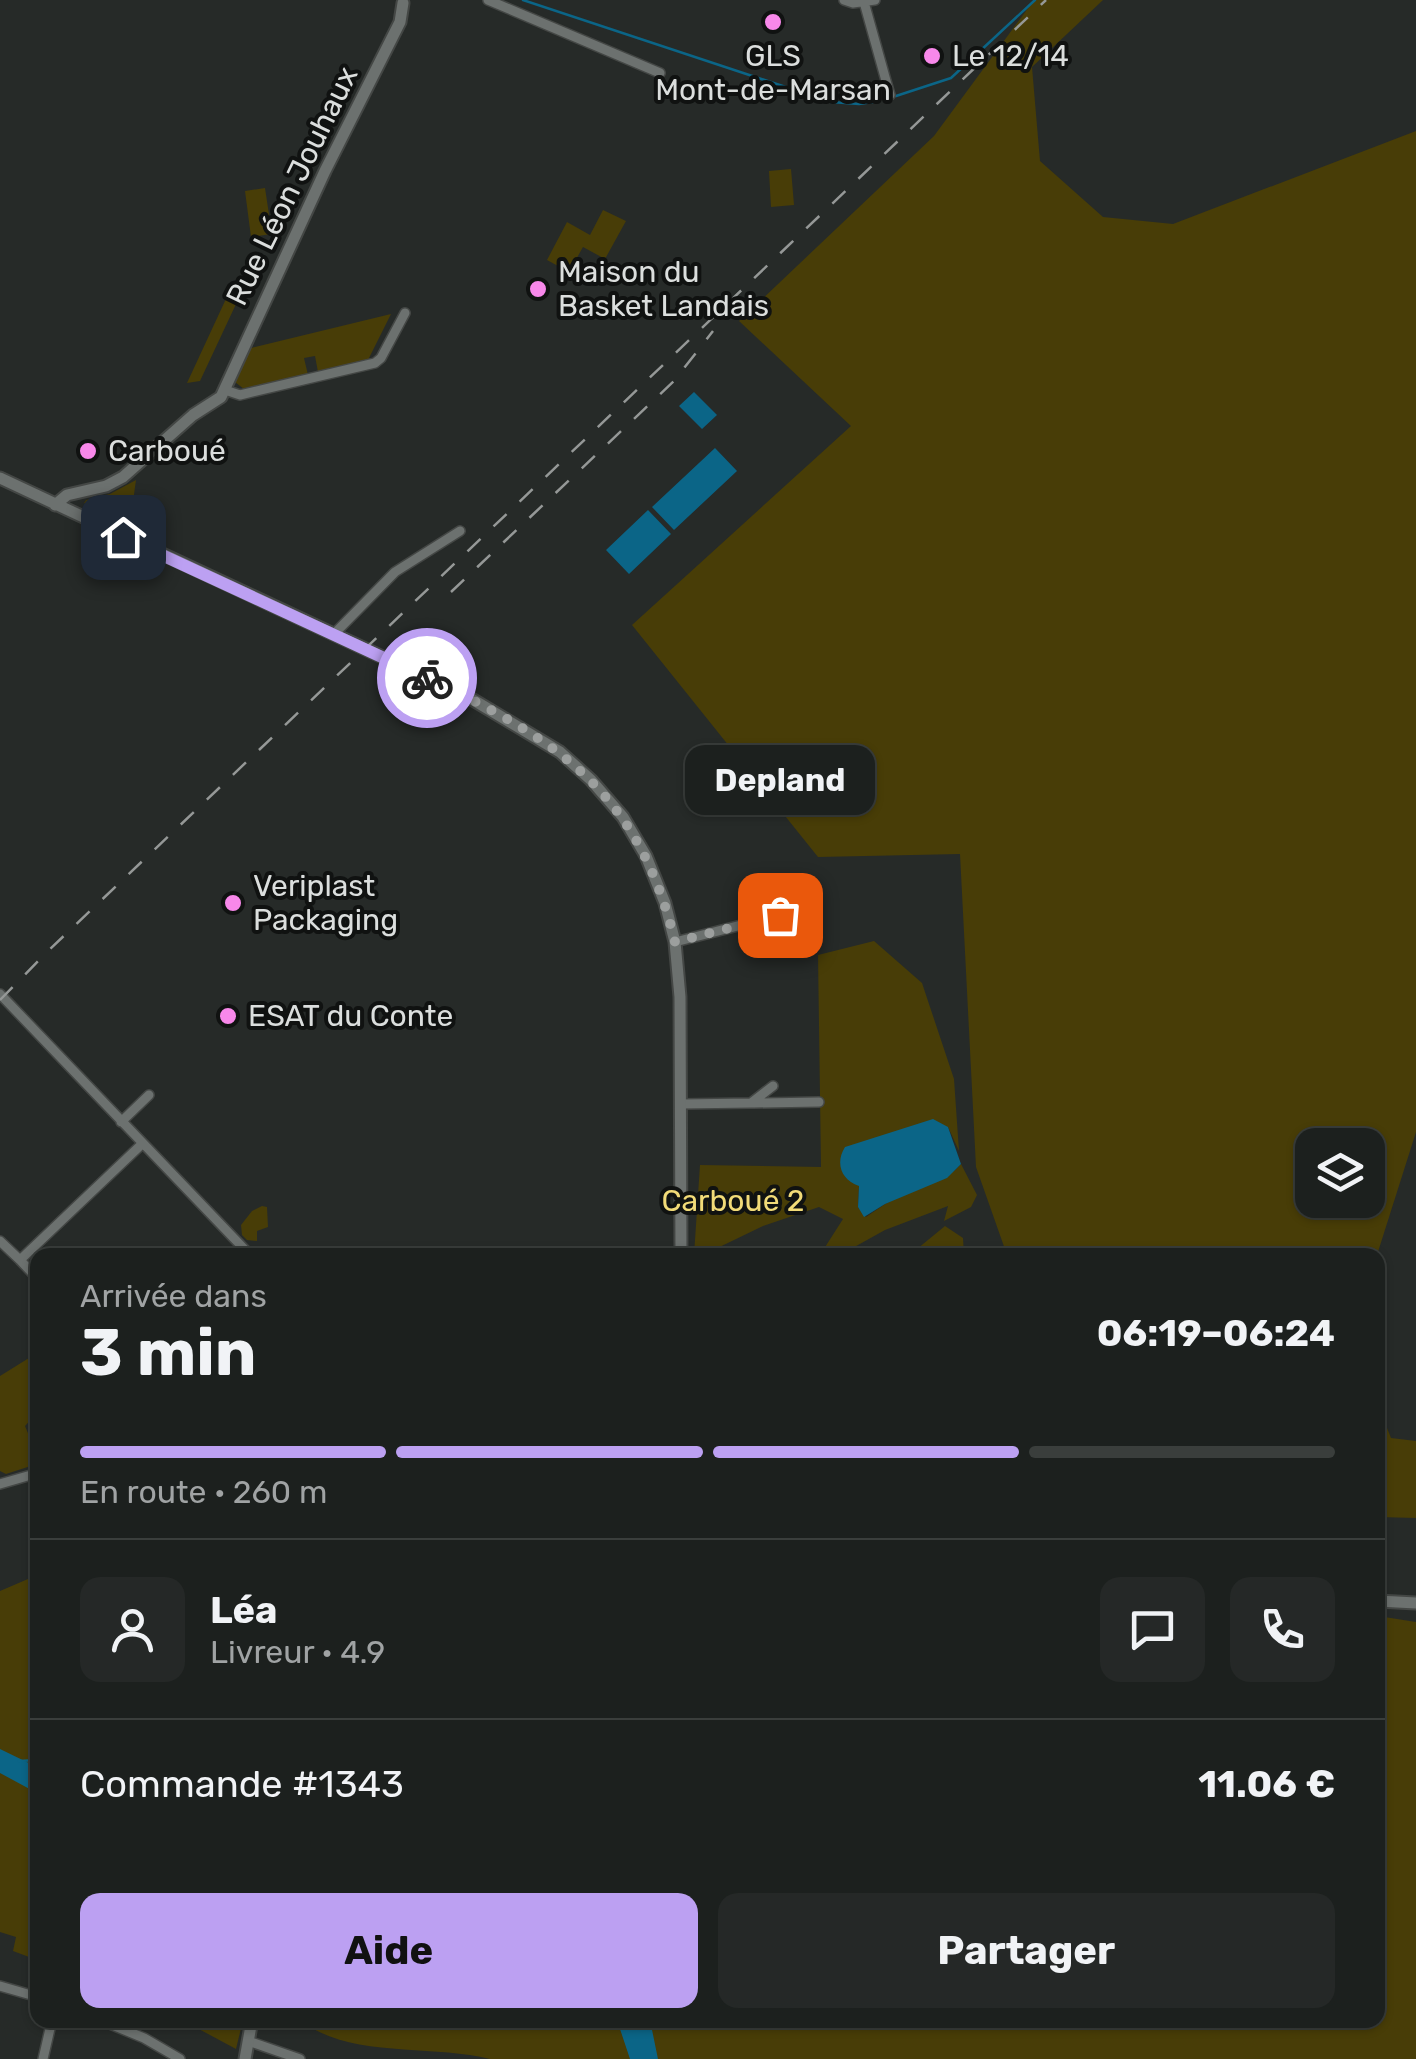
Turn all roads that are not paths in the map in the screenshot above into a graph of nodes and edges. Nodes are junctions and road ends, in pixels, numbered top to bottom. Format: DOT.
graph roads {
  1 [pos="488,0"];
  2 [pos="844,0"];
  3 [pos="401,1"];
  4 [pos="869,1"];
  5 [pos="660,74"];
  6 [pos="890,94"];
  7 [pos="405,312"];
  8 [pos="225,390"];
  9 [pos="240,396"];
  10 [pos="217,402"];
  11 [pos="0,478"];
  12 [pos="82,492"];
  13 [pos="55,504"];
  14 [pos="70,511"];
  15 [pos="460,531"];
  16 [pos="333,635"];
  17 [pos="808,908"];
  18 [pos="675,942"];
  19 [pos="0,994"];
  20 [pos="774,1086"];
  21 [pos="149,1095"];
  22 [pos="819,1102"];
  23 [pos="752,1103"];
  24 [pos="681,1104"];
  25 [pos="121,1122"];
  26 [pos="142,1144"];
  27 [pos="0,1241"];
  28 [pos="33,1248"];
  29 [pos="240,1248"];
  30 [pos="681,1248"];
  31 [pos="30,1250"];
  32 [pos="20,1260"];
  33 [pos="30,1271"];
  34 [pos="30,1475"];
  35 [pos="0,1484"];
  36 [pos="1385,1601"];
  37 [pos="1413,1602"];
  38 [pos="0,1986"];
  39 [pos="30,1995"];
  40 [pos="50,2028"];
  41 [pos="120,2028"];
  42 [pos="250,2028"];
  43 [pos="248,2040"];
  44 [pos="177,2058"];
  45 [pos="43,2059"];
  46 [pos="244,2059"];
  47 [pos="300,2059"];
  1 -- 5 [label="street"];
  2 -- 4 [label="street"];
  3 -- 8 [label="street, Rue Léon Jouhaux"];
  4 -- 6 [label="street"];
  7 -- 9 [label="street"];
  8 -- 9 [label="street"];
  8 -- 10 [label="street, Rue Léon Jouhaux"];
  9 -- 10 [label="street"];
  10 -- 12 [label="street"];
  11 -- 13 [label="street"];
  12 -- 13 [label="street"];
  12 -- 14 [label="street"];
  13 -- 14 [label="street"];
  14 -- 16 [label="street"];
  15 -- 16 [label="street"];
  16 -- 18 [label="street"];
  17 -- 18 [label="street"];
  18 -- 24 [label="street"];
  19 -- 25 [label="street"];
  20 -- 23 [label="street"];
  21 -- 25 [label="street"];
  22 -- 23 [label="street"];
  23 -- 24 [label="street"];
  24 -- 30 [label="street"];
  25 -- 26 [label="street"];
  26 -- 28 [label="street"];
  26 -- 29 [label="street"];
  27 -- 32 [label="street"];
  31 -- 32 [label="street"];
  32 -- 33 [label="street"];
  34 -- 35 [label="street"];
  36 -- 37 [label="street"];
  38 -- 39 [label="street"];
  40 -- 45 [label="street"];
  41 -- 44 [label="street"];
  42 -- 43 [label="street"];
  43 -- 46 [label="street"];
  43 -- 47 [label="street"];
}
